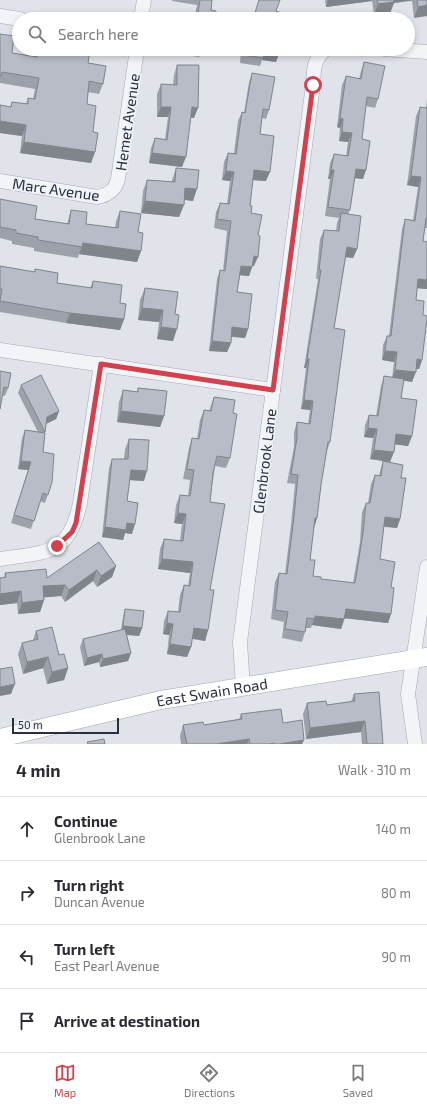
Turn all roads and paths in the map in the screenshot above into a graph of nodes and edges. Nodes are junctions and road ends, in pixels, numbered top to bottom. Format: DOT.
graph roads {
  1 [pos="144,0"];
  2 [pos="142,12"];
  3 [pos="0,16"];
  4 [pos="12,18"];
  5 [pos="415,51"];
  6 [pos="427,52"];
  7 [pos="136,56"];
  8 [pos="318,56"];
  9 [pos="0,181"];
  10 [pos="111,192"];
  11 [pos="0,350"];
  12 [pos="101,364"];
  13 [pos="273,390"];
  14 [pos="0,559"];
  15 [pos="427,567"];
  16 [pos="420,658"];
  17 [pos="243,687"];
  18 [pos="0,738"];
  19 [pos="415,744"];
  1 -- 2 [label="street"];
  3 -- 4 [label="street"];
  5 -- 6 [label="street"];
  7 -- 10 [label="street, Hemet Avenue"];
  8 -- 13 [label="street, Glenbrook Lane"];
  9 -- 10 [label="street, Marc Avenue"];
  11 -- 12 [label="street"];
  12 -- 13 [label="street"];
  12 -- 14 [label="street"];
  13 -- 17 [label="street, Glenbrook Lane"];
  15 -- 16 [label="street"];
  16 -- 17 [label="main road, East Swain Road"];
  16 -- 19 [label="street"];
  17 -- 18 [label="main road, East Swain Road"];
}
